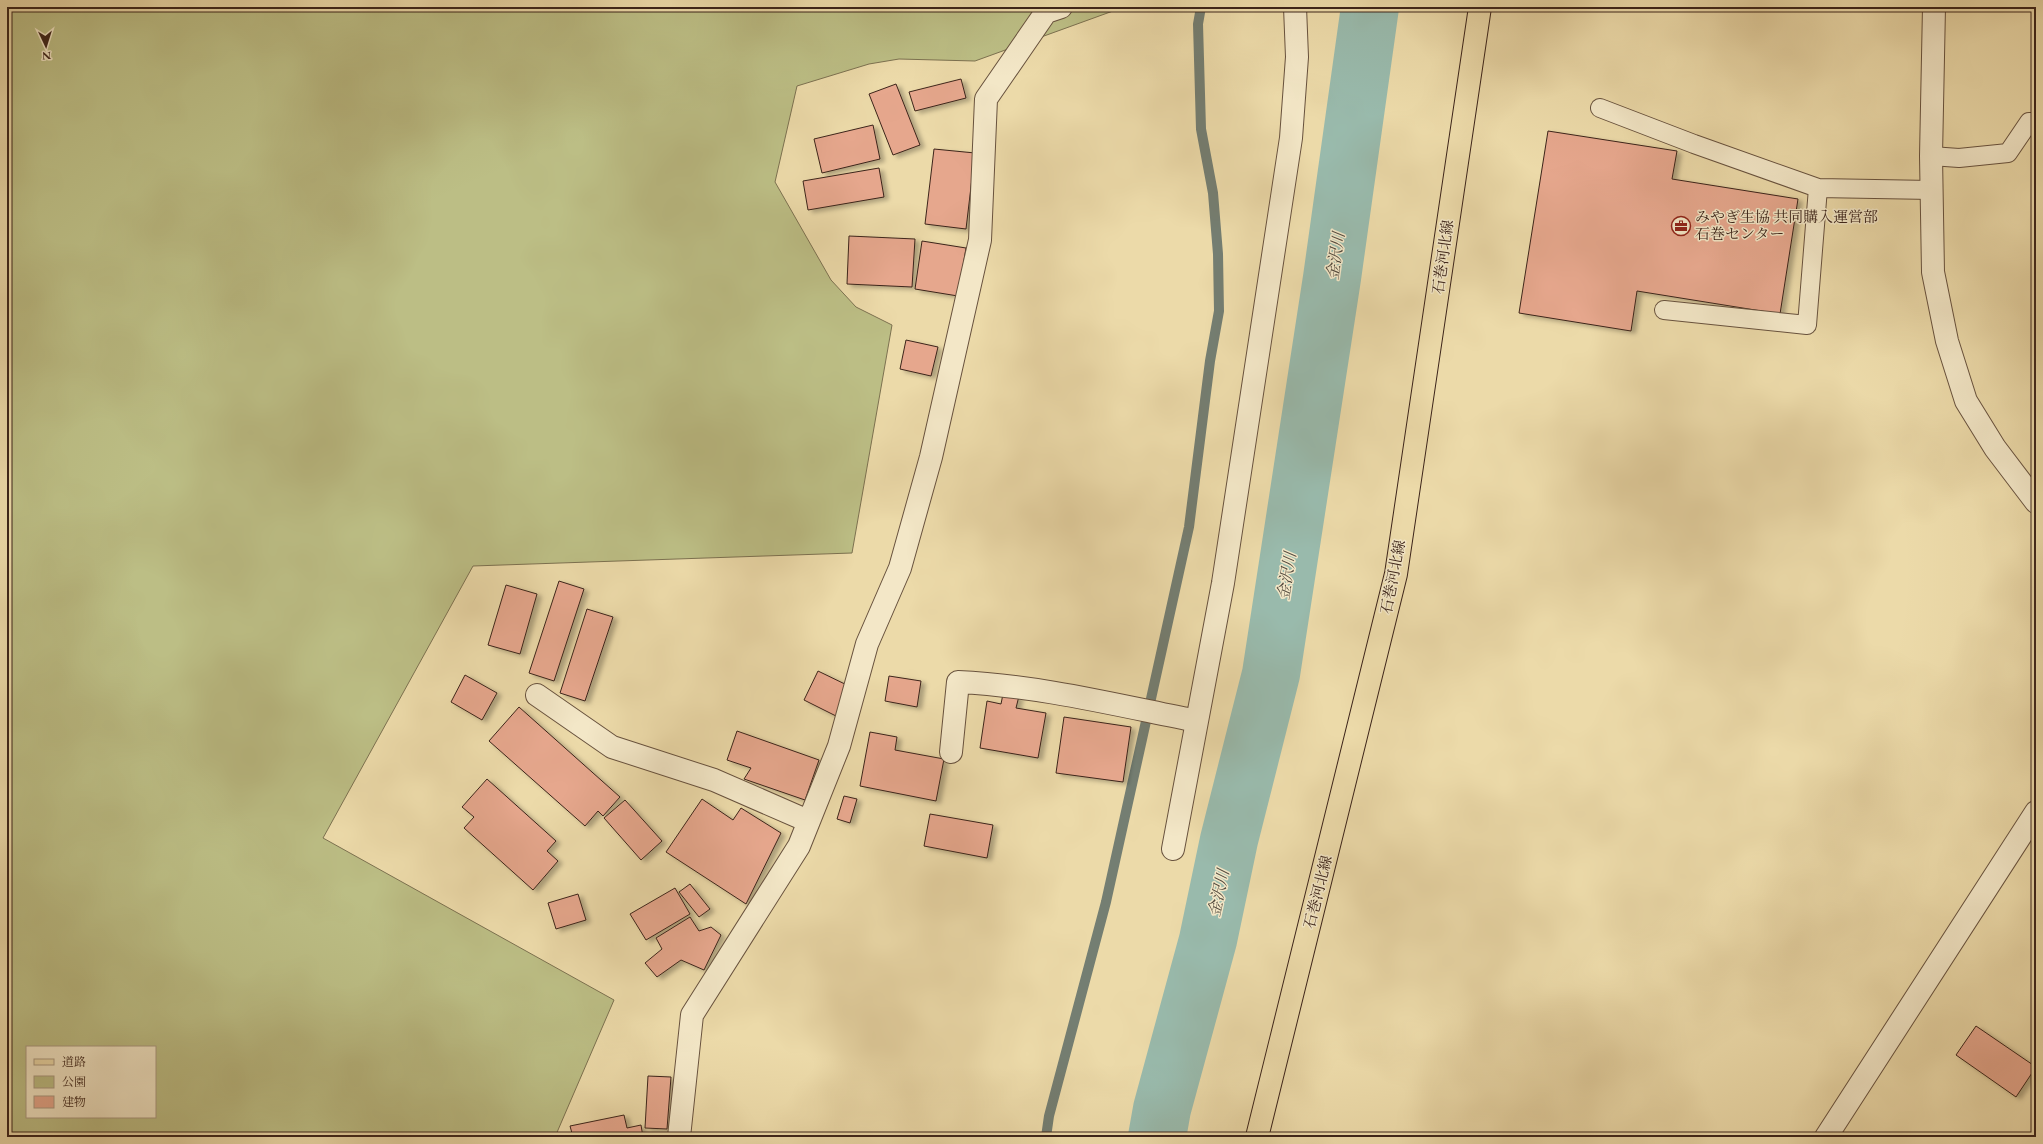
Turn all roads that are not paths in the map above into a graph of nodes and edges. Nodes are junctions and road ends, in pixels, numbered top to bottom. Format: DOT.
graph roads {
  1 [pos="1061,7"];
  2 [pos="1295,7"];
  3 [pos="1480,7"];
  4 [pos="1934,7"];
  5 [pos="1600,108"];
  6 [pos="2036,122"];
  7 [pos="1931,156"];
  8 [pos="1818,188"];
  9 [pos="1932,190"];
  10 [pos="1664,310"];
  11 [pos="2036,502"];
  12 [pos="537,695"];
  13 [pos="1189,720"];
  14 [pos="951,752"];
  15 [pos="2036,812"];
  16 [pos="808,822"];
  17 [pos="1173,849"];
  18 [pos="679,1137"];
  19 [pos="1257,1137"];
  20 [pos="1826,1137"];
  1 -- 16 [label="street"];
  2 -- 13 [label="street"];
  3 -- 19 [label="main road, 石巻河北線"];
  4 -- 7 [label="street"];
  5 -- 8 [label="lane"];
  6 -- 7 [label="lane"];
  7 -- 9 [label="street"];
  8 -- 9 [label="lane"];
  8 -- 10 [label="lane"];
  9 -- 11 [label="street"];
  12 -- 16 [label="street"];
  13 -- 14 [label="street"];
  13 -- 17 [label="street"];
  15 -- 20 [label="street"];
  16 -- 18 [label="street"];
}
